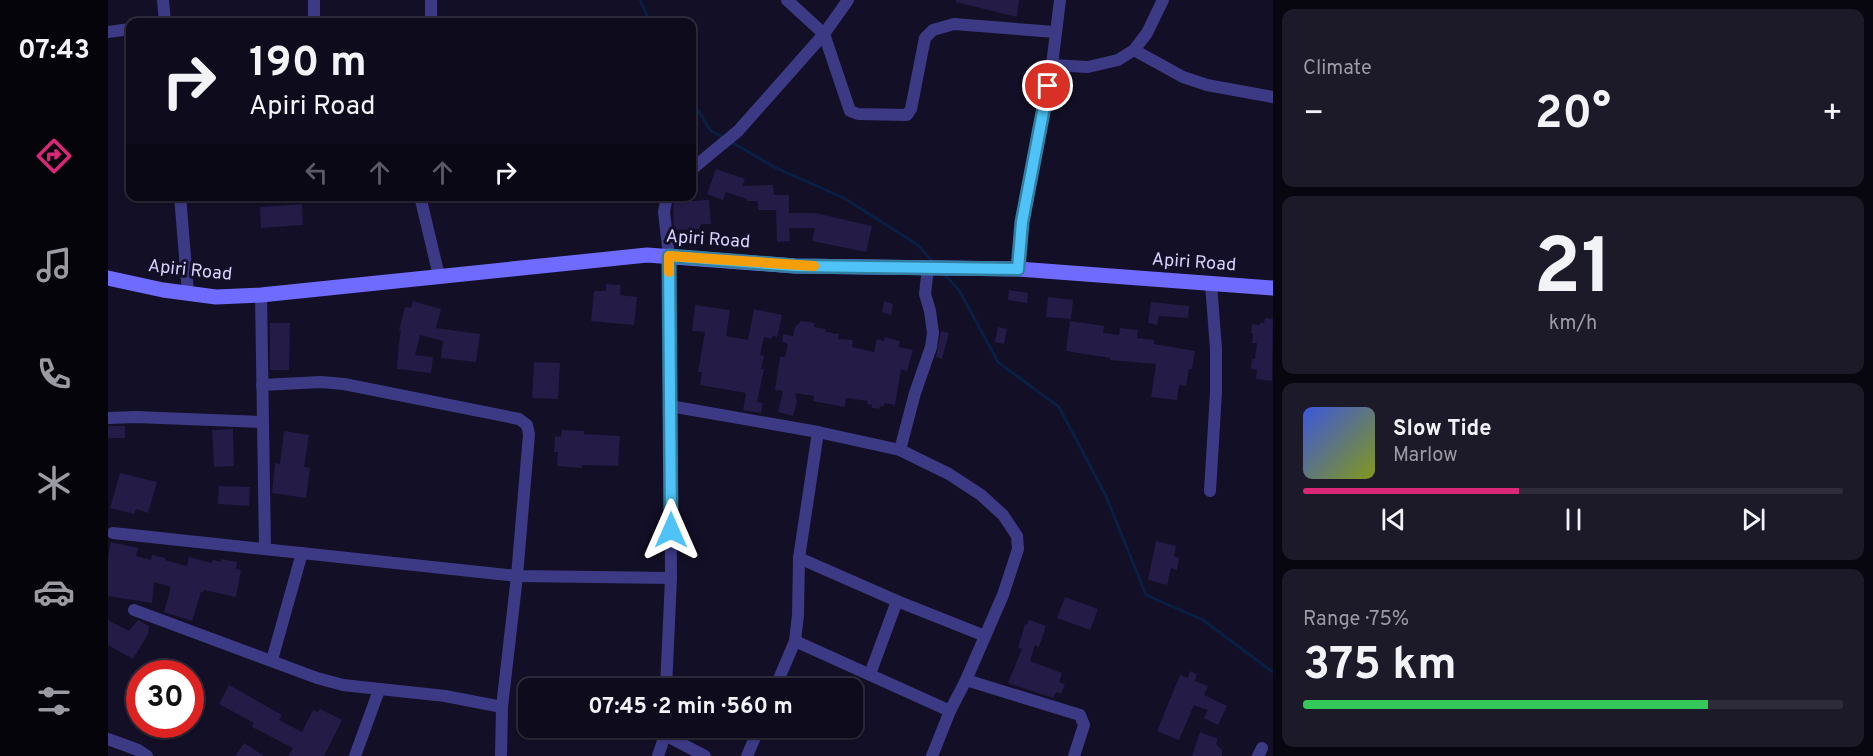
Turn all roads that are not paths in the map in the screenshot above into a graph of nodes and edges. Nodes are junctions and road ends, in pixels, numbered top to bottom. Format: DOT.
graph roads {
  1 [pos="163,0"];
  2 [pos="314,0"];
  3 [pos="431,0"];
  4 [pos="787,0"];
  5 [pos="848,0"];
  6 [pos="1060,0"];
  7 [pos="1163,0"];
  8 [pos="165,18"];
  9 [pos="314,18"];
  10 [pos="431,18"];
  11 [pos="126,30"];
  12 [pos="108,32"];
  13 [pos="1055,32"];
  14 [pos="824,34"];
  15 [pos="1134,50"];
  16 [pos="1052,65"];
  17 [pos="1273,97"];
  18 [pos="696,166"];
  19 [pos="180,201"];
  20 [pos="421,201"];
  21 [pos="666,201"];
  22 [pos="669,256"];
  23 [pos="928,268"];
  24 [pos="1018,269"];
  25 [pos="439,276"];
  26 [pos="108,278"];
  27 [pos="1211,284"];
  28 [pos="1273,288"];
  29 [pos="189,293"];
  30 [pos="261,295"];
  31 [pos="262,385"];
  32 [pos="670,406"];
  33 [pos="108,418"];
  34 [pos="263,422"];
  35 [pos="818,432"];
  36 [pos="900,450"];
  37 [pos="1209,491"];
  38 [pos="113,533"];
  39 [pos="265,549"];
  40 [pos="302,553"];
  41 [pos="799,558"];
  42 [pos="517,576"];
  43 [pos="671,578"];
  44 [pos="897,601"];
  45 [pos="134,610"];
  46 [pos="985,636"];
  47 [pos="795,641"];
  48 [pos="272,660"];
  49 [pos="870,674"];
  50 [pos="666,678"];
  51 [pos="779,678"];
  52 [pos="966,680"];
  53 [pos="379,690"];
  54 [pos="502,707"];
  55 [pos="950,711"];
  56 [pos="663,738"];
  57 [pos="676,738"];
  58 [pos="755,738"];
  59 [pos="108,740"];
  60 [pos="147,756"];
  61 [pos="355,756"];
  62 [pos="501,756"];
  63 [pos="658,756"];
  64 [pos="705,756"];
  65 [pos="747,756"];
  66 [pos="932,756"];
  67 [pos="1074,756"];
  1 -- 8 [label="street"];
  2 -- 9 [label="street"];
  3 -- 10 [label="street"];
  4 -- 14 [label="street"];
  5 -- 14 [label="street"];
  6 -- 13 [label="street"];
  7 -- 15 [label="street"];
  11 -- 12 [label="street"];
  13 -- 14 [label="street"];
  13 -- 16 [label="street"];
  14 -- 18 [label="street"];
  15 -- 16 [label="street"];
  15 -- 17 [label="street"];
  16 -- 24 [label="street"];
  19 -- 29 [label="street"];
  20 -- 25 [label="street"];
  21 -- 22 [label="street"];
  22 -- 23 [label="street, Apiri Road"];
  22 -- 25 [label="street, Apiri Road"];
  22 -- 32 [label="street"];
  23 -- 24 [label="street, Apiri Road"];
  23 -- 36 [label="street"];
  24 -- 27 [label="street, Apiri Road"];
  25 -- 30 [label="street, Apiri Road"];
  26 -- 29 [label="street, Apiri Road"];
  27 -- 28 [label="street, Apiri Road"];
  27 -- 37 [label="street"];
  29 -- 30 [label="street, Apiri Road"];
  30 -- 31 [label="street"];
  31 -- 34 [label="street"];
  31 -- 42 [label="street"];
  32 -- 35 [label="street"];
  32 -- 43 [label="street"];
  33 -- 34 [label="street"];
  34 -- 39 [label="street"];
  35 -- 36 [label="street"];
  35 -- 41 [label="street"];
  36 -- 46 [label="street"];
  38 -- 39 [label="street"];
  39 -- 40 [label="street"];
  40 -- 42 [label="street"];
  40 -- 48 [label="street"];
  41 -- 44 [label="street"];
  41 -- 47 [label="street"];
  42 -- 43 [label="street"];
  42 -- 54 [label="street"];
  43 -- 50 [label="street"];
  44 -- 46 [label="street"];
  44 -- 49 [label="street"];
  45 -- 48 [label="street"];
  46 -- 52 [label="street"];
  47 -- 49 [label="street"];
  47 -- 51 [label="street"];
  48 -- 53 [label="street"];
  49 -- 55 [label="street"];
  52 -- 55 [label="street"];
  52 -- 67 [label="street"];
  53 -- 54 [label="street"];
  53 -- 61 [label="street"];
  54 -- 62 [label="street"];
  55 -- 66 [label="street"];
  56 -- 63 [label="street"];
  57 -- 64 [label="street"];
  58 -- 65 [label="street"];
  59 -- 60 [label="street"];
}
